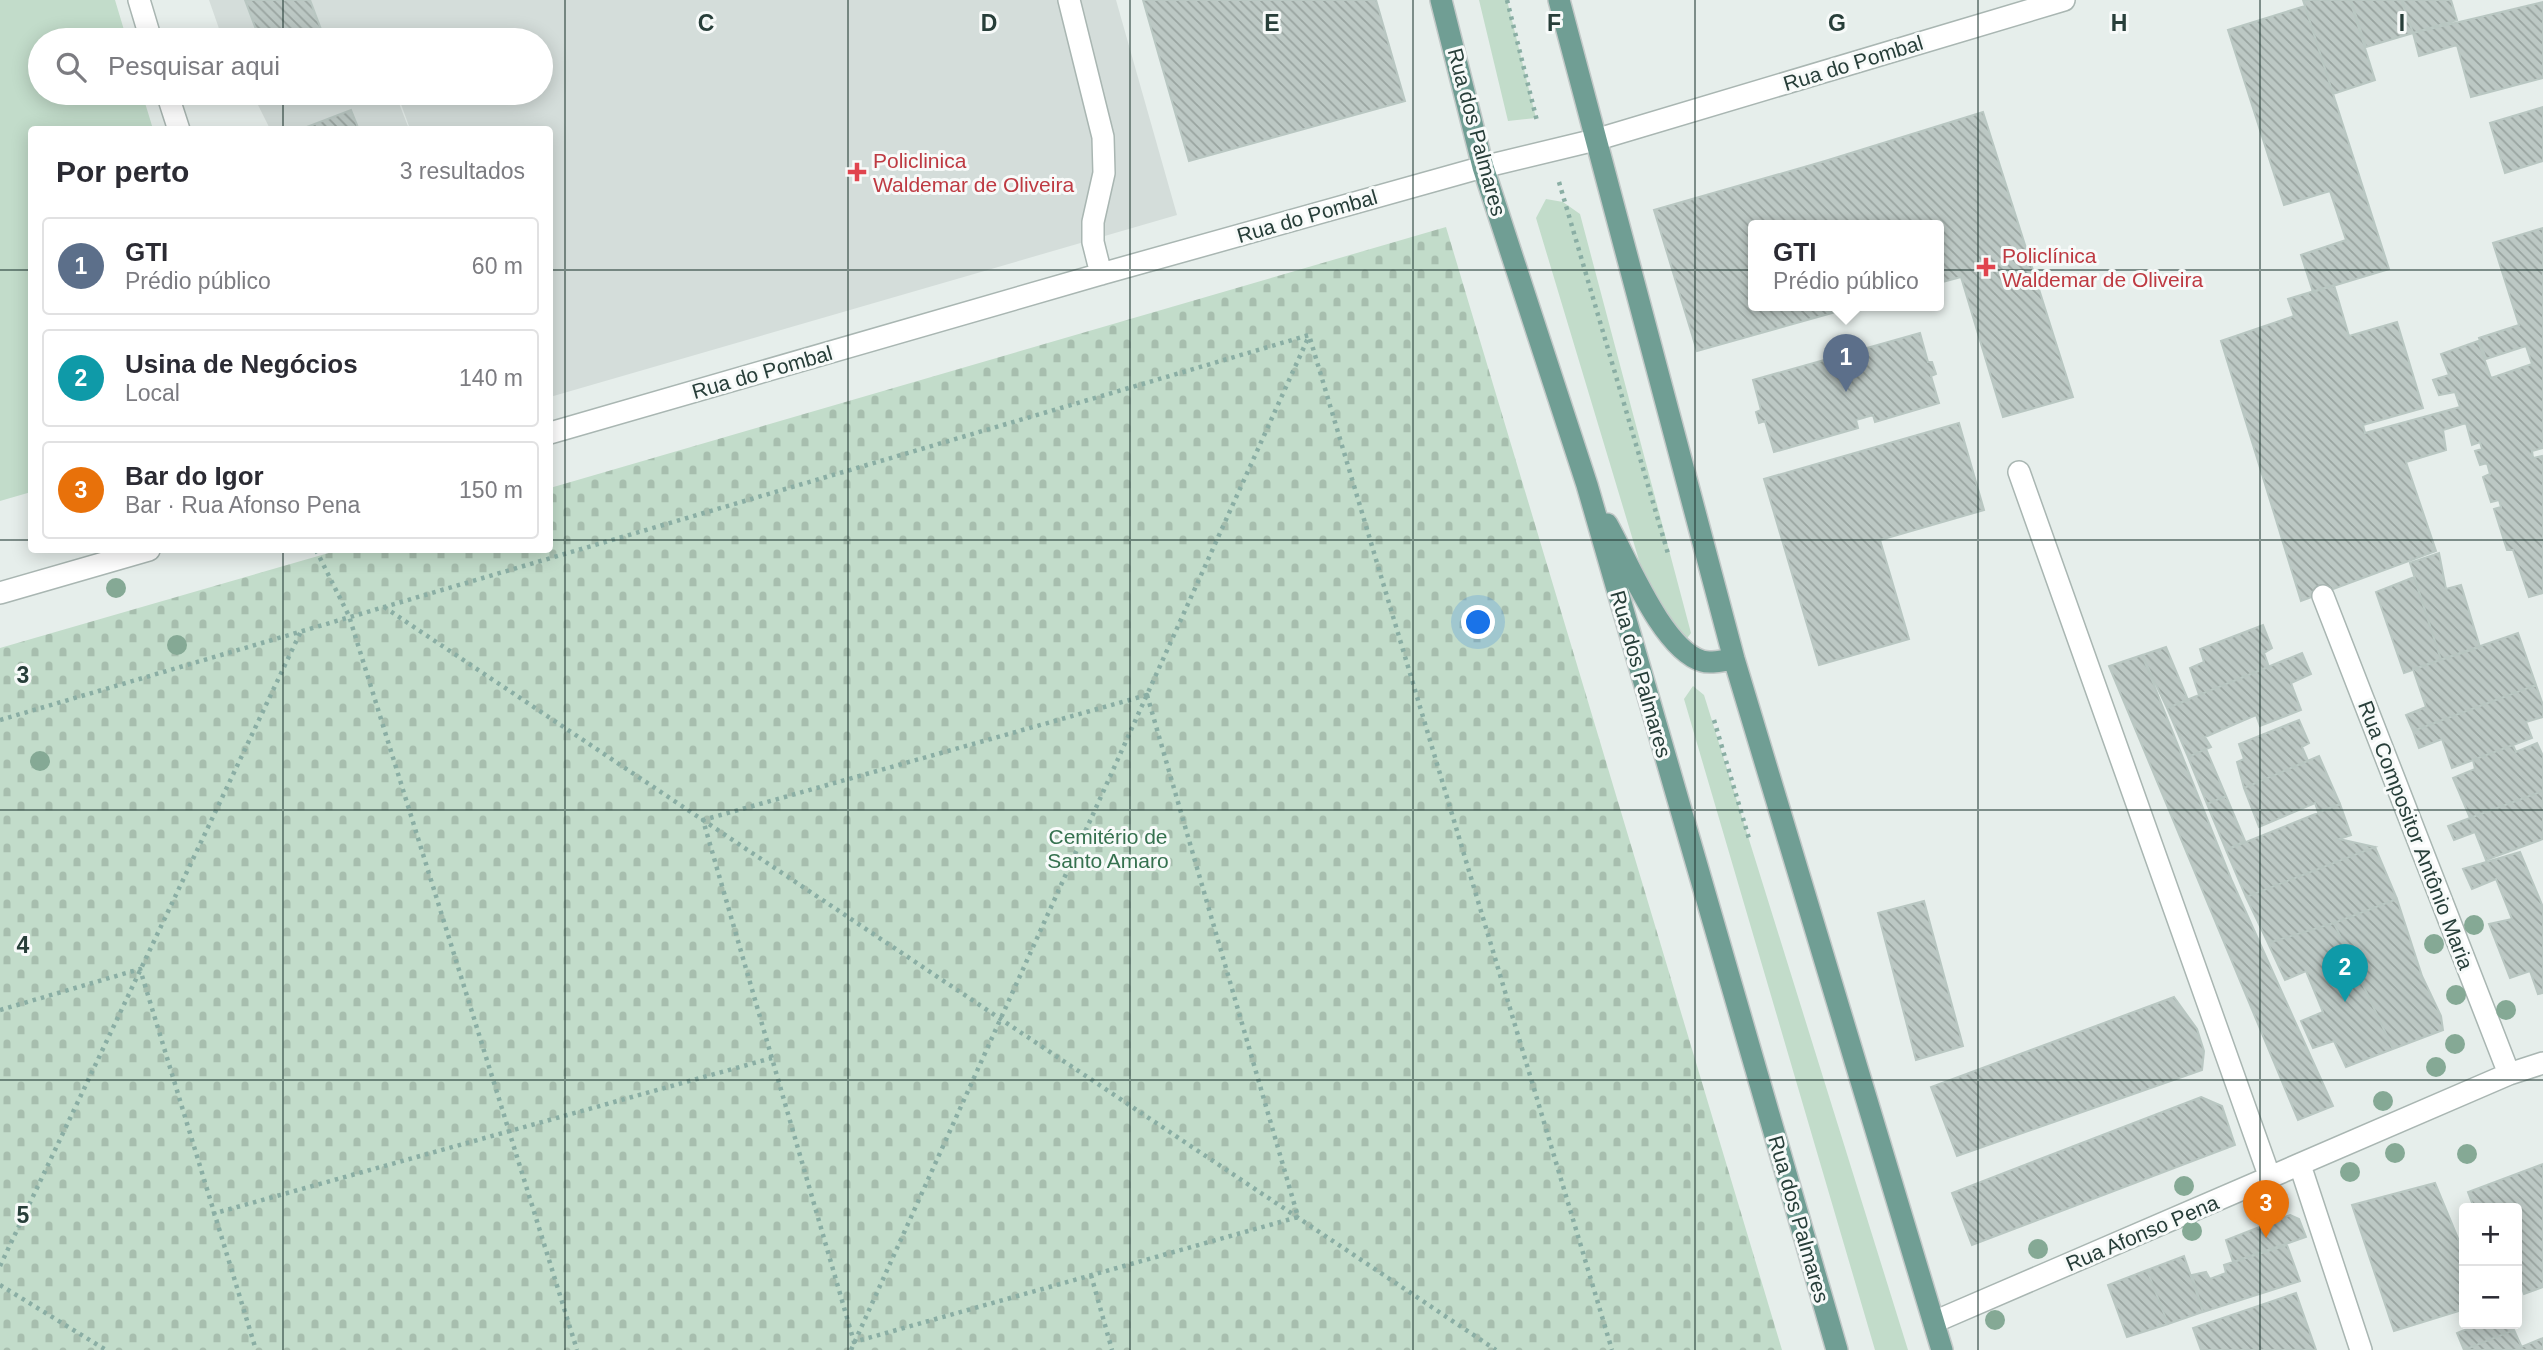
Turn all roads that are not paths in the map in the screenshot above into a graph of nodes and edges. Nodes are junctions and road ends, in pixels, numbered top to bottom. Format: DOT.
graph roads {
  1 [pos="139,0"];
  2 [pos="1069,0"];
  3 [pos="1441,0"];
  4 [pos="1559,0"];
  5 [pos="2064,0"];
  6 [pos="147,28"];
  7 [pos="171,105"];
  8 [pos="178,126"];
  9 [pos="1595,141"];
  10 [pos="1483,167"];
  11 [pos="1101,274"];
  12 [pos="553,432"];
  13 [pos="2019,472"];
  14 [pos="1587,485"];
  15 [pos="139,553"];
  16 [pos="0,593"];
  17 [pos="2323,596"];
  18 [pos="1734,659"];
  19 [pos="2543,1063"];
  20 [pos="2509,1074"];
  21 [pos="2300,1165"];
  22 [pos="2270,1178"];
  23 [pos="1934,1322"];
  24 [pos="1837,1350"];
  25 [pos="1942,1350"];
  26 [pos="2361,1350"];
  1 -- 6 [label="street"];
  2 -- 11 [label="street"];
  3 -- 10 [label="main road, Rua dos Palmares"];
  4 -- 9 [label="main road"];
  5 -- 9 [label="street, Rua do Pombal"];
  7 -- 8 [label="street"];
  9 -- 10 [label="street, Rua do Pombal"];
  9 -- 18 [label="main road"];
  10 -- 11 [label="street, Rua do Pombal"];
  10 -- 14 [label="main road, Rua dos Palmares"];
  11 -- 12 [label="street, Rua do Pombal"];
  13 -- 22 [label="street"];
  14 -- 18 [label="main road"];
  14 -- 24 [label="main road, Rua dos Palmares"];
  15 -- 16 [label="street"];
  17 -- 20 [label="street, Rua Compositor Antônio Maria"];
  18 -- 23 [label="main road"];
  19 -- 20 [label="street, Rua Afonso Pena"];
  20 -- 21 [label="street, Rua Afonso Pena"];
  21 -- 22 [label="street, Rua Afonso Pena"];
  21 -- 26 [label="street"];
  22 -- 23 [label="street, Rua Afonso Pena"];
  23 -- 25 [label="main road"];
}
